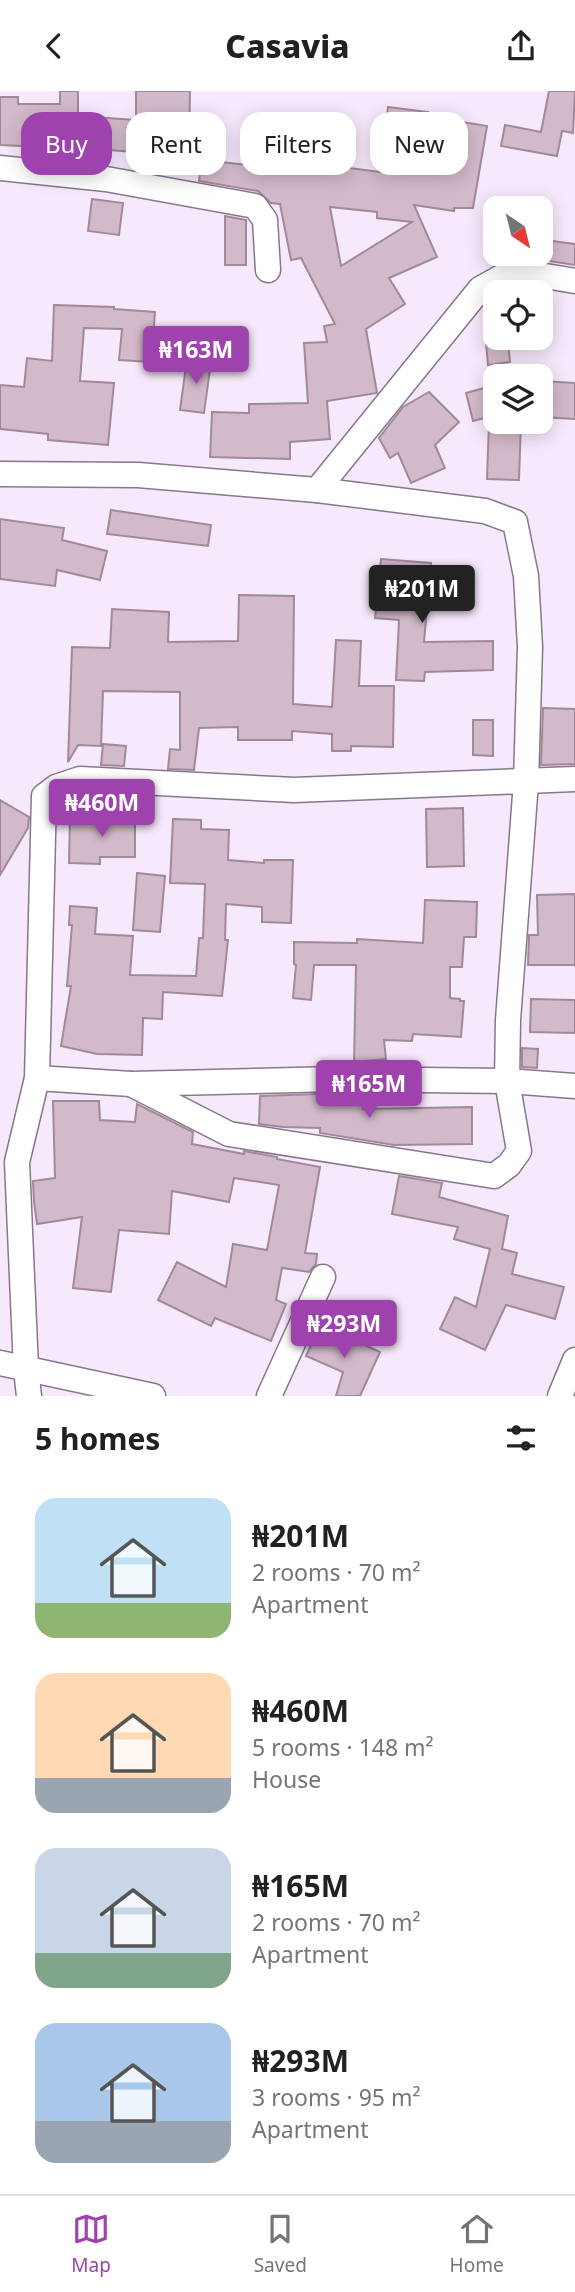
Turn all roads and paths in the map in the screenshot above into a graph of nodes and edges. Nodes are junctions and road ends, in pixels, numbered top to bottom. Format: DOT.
graph roads {
  1 [pos="0,168"];
  2 [pos="268,270"];
  3 [pos="575,281"];
  4 [pos="0,474"];
  5 [pos="317,490"];
  6 [pos="575,779"];
  7 [pos="526,782"];
  8 [pos="37,1078"];
  9 [pos="507,1081"];
  10 [pos="131,1084"];
  11 [pos="575,1086"];
  12 [pos="323,1277"];
  13 [pos="575,1360"];
  14 [pos="0,1363"];
  15 [pos="26,1369"];
  16 [pos="29,1396"];
  17 [pos="153,1396"];
  18 [pos="269,1396"];
  19 [pos="560,1396"];
  1 -- 2 [label="street"];
  3 -- 5 [label="street"];
  4 -- 5 [label="street"];
  5 -- 7 [label="street"];
  6 -- 7 [label="street"];
  7 -- 8 [label="street"];
  7 -- 9 [label="street"];
  8 -- 10 [label="street"];
  8 -- 15 [label="street"];
  9 -- 10 [label="street"];
  9 -- 10 [label="street"];
  9 -- 11 [label="street"];
  12 -- 18 [label="street"];
  13 -- 19 [label="street"];
  14 -- 15 [label="street"];
  15 -- 16 [label="street"];
  15 -- 17 [label="street"];
}
